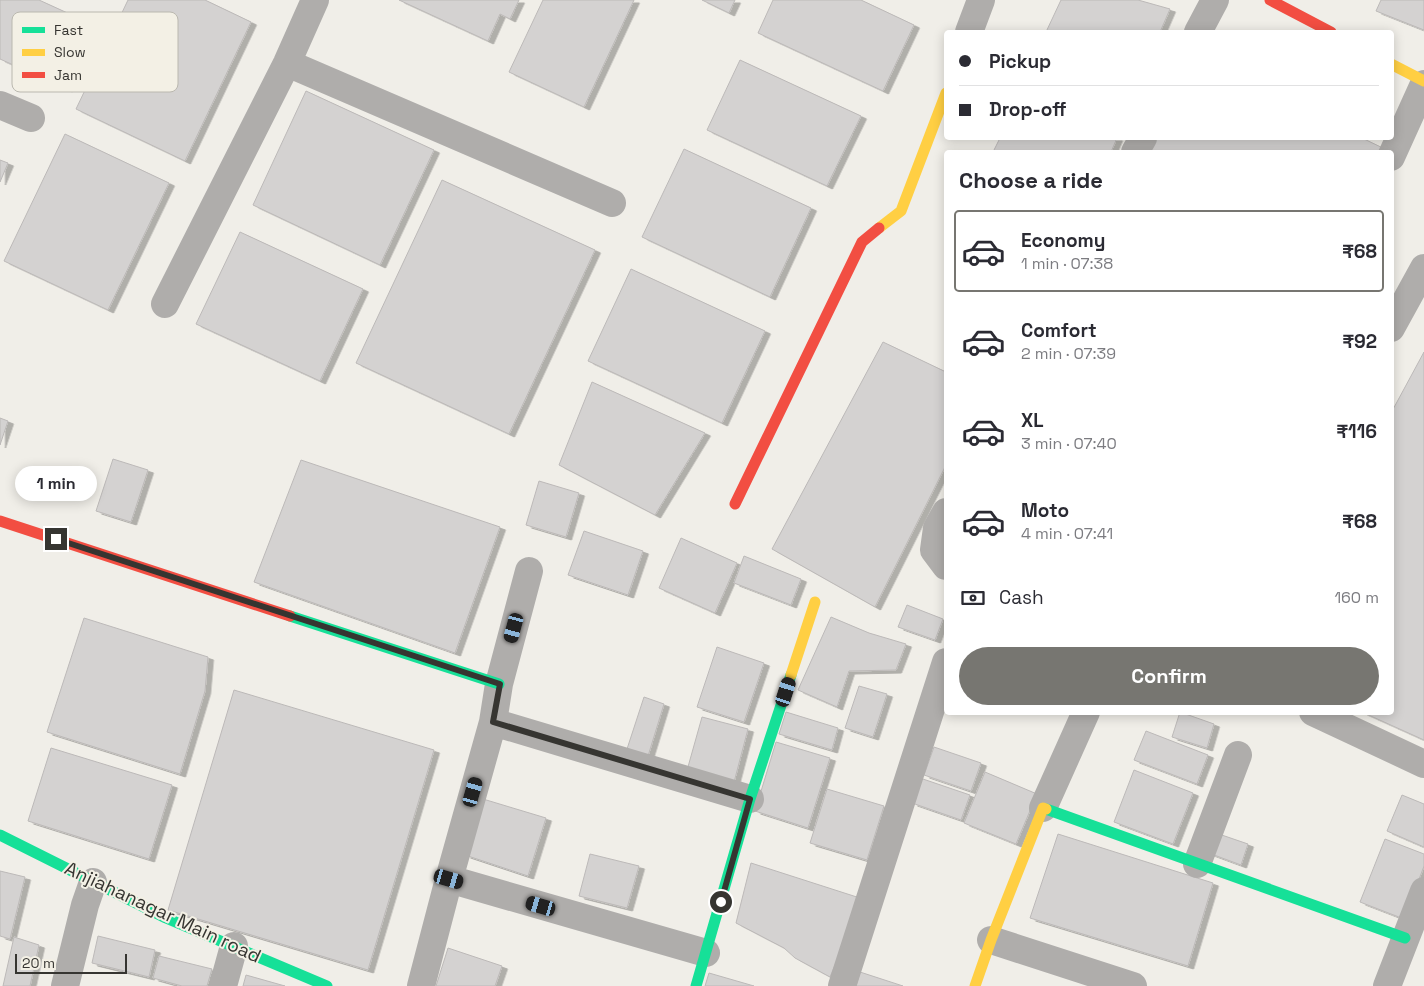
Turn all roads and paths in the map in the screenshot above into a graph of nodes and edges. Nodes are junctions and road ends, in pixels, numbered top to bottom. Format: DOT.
graph roads {
  1 [pos="316,0"];
  2 [pos="981,0"];
  3 [pos="1270,0"];
  4 [pos="970,30"];
  5 [pos="1328,30"];
  6 [pos="287,63"];
  7 [pos="1394,66"];
  8 [pos="1424,83"];
  9 [pos="944,98"];
  10 [pos="0,105"];
  11 [pos="31,118"];
  12 [pos="1398,124"];
  13 [pos="1392,150"];
  14 [pos="612,203"];
  15 [pos="1424,268"];
  16 [pos="165,304"];
  17 [pos="1394,323"];
  18 [pos="735,504"];
  19 [pos="942,520"];
  20 [pos="0,521"];
  21 [pos="944,563"];
  22 [pos="529,572"];
  23 [pos="815,602"];
  24 [pos="944,668"];
  25 [pos="500,684"];
  26 [pos="1085,715"];
  27 [pos="1319,715"];
  28 [pos="493,722"];
  29 [pos="1238,755"];
  30 [pos="1424,764"];
  31 [pos="750,799"];
  32 [pos="1043,808"];
  33 [pos="0,835"];
  34 [pos="1197,864"];
  35 [pos="449,879"];
  36 [pos="93,882"];
  37 [pos="1424,891"];
  38 [pos="1405,938"];
  39 [pos="991,940"];
  40 [pos="234,946"];
  41 [pos="706,953"];
  42 [pos="65,986"];
  43 [pos="223,986"];
  44 [pos="327,986"];
  45 [pos="421,986"];
  46 [pos="696,986"];
  47 [pos="842,986"];
  48 [pos="975,986"];
  49 [pos="1133,986"];
  50 [pos="1387,986"];
  1 -- 6 [label="street"];
  2 -- 4 [label="street"];
  3 -- 5 [label="street"];
  6 -- 14 [label="street"];
  6 -- 16 [label="street"];
  7 -- 8 [label="street"];
  8 -- 12 [label="street"];
  9 -- 18 [label="street"];
  10 -- 11 [label="street"];
  12 -- 13 [label="street"];
  15 -- 17 [label="street"];
  19 -- 21 [label="street"];
  20 -- 25 [label="street"];
  22 -- 25 [label="street"];
  23 -- 31 [label="street"];
  24 -- 47 [label="street"];
  25 -- 28 [label="street"];
  26 -- 32 [label="street"];
  27 -- 30 [label="street"];
  28 -- 31 [label="street"];
  28 -- 35 [label="street"];
  29 -- 34 [label="street"];
  31 -- 41 [label="street"];
  32 -- 34 [label="street"];
  32 -- 39 [label="street"];
  33 -- 36 [label="street, Anjiahanagar Main road"];
  34 -- 38 [label="street"];
  35 -- 41 [label="street"];
  35 -- 45 [label="street"];
  36 -- 40 [label="street, Anjiahanagar Main road"];
  36 -- 42 [label="street"];
  37 -- 38 [label="street"];
  38 -- 50 [label="street"];
  39 -- 48 [label="street"];
  39 -- 49 [label="street"];
  40 -- 43 [label="street"];
  40 -- 44 [label="street, Anjiahanagar Main road"];
  41 -- 46 [label="street"];
}
